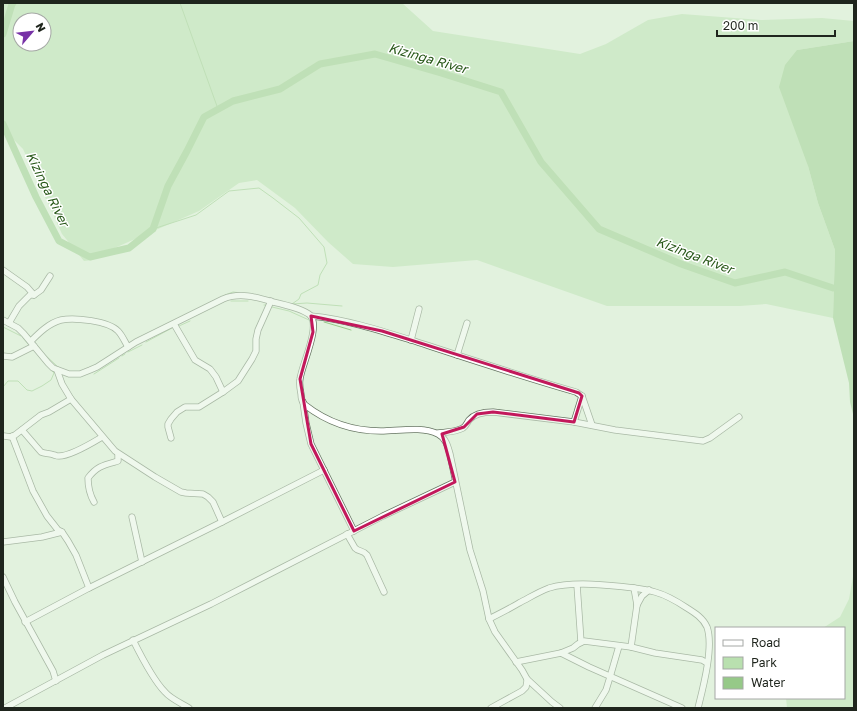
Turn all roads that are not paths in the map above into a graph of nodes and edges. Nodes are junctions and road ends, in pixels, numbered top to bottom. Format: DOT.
graph roads {
  1 [pos="3,270"];
  2 [pos="50,276"];
  3 [pos="34,294"];
  4 [pos="271,301"];
  5 [pos="419,309"];
  6 [pos="311,316"];
  7 [pos="3,320"];
  8 [pos="9,323"];
  9 [pos="467,323"];
  10 [pos="174,324"];
  11 [pos="411,340"];
  12 [pos="33,343"];
  13 [pos="128,347"];
  14 [pos="457,355"];
  15 [pos="3,356"];
  16 [pos="57,370"];
  17 [pos="224,392"];
  18 [pos="582,396"];
  19 [pos="71,400"];
  20 [pos="303,402"];
  21 [pos="739,417"];
  22 [pos="574,422"];
  23 [pos="592,425"];
  24 [pos="22,430"];
  25 [pos="437,433"];
  26 [pos="4,436"];
  27 [pos="12,436"];
  28 [pos="102,437"];
  29 [pos="171,438"];
  30 [pos="118,454"];
  31 [pos="324,470"];
  32 [pos="455,482"];
  33 [pos="94,502"];
  34 [pos="132,517"];
  35 [pos="222,522"];
  36 [pos="354,531"];
  37 [pos="62,532"];
  38 [pos="347,534"];
  39 [pos="3,542"];
  40 [pos="142,562"];
  41 [pos="3,577"];
  42 [pos="577,585"];
  43 [pos="89,588"];
  44 [pos="634,588"];
  45 [pos="649,590"];
  46 [pos="384,592"];
  47 [pos="637,605"];
  48 [pos="489,619"];
  49 [pos="26,622"];
  50 [pos="133,640"];
  51 [pos="581,642"];
  52 [pos="619,646"];
  53 [pos="631,647"];
  54 [pos="561,653"];
  55 [pos="516,662"];
  56 [pos="707,663"];
  57 [pos="610,677"];
  58 [pos="58,679"];
  59 [pos="527,679"];
  60 [pos="5,708"];
  61 [pos="189,708"];
  62 [pos="491,708"];
  63 [pos="560,708"];
  64 [pos="595,708"];
  65 [pos="682,708"];
  66 [pos="698,708"];
  1 -- 3 [label="street"];
  2 -- 3 [label="street"];
  3 -- 8 [label="street"];
  4 -- 6 [label="street"];
  4 -- 10 [label="street"];
  4 -- 17 [label="street"];
  5 -- 11 [label="street"];
  6 -- 11 [label="street"];
  6 -- 20 [label="street"];
  7 -- 8 [label="street"];
  8 -- 12 [label="street"];
  9 -- 14 [label="street"];
  10 -- 13 [label="street"];
  10 -- 17 [label="street"];
  11 -- 14 [label="street"];
  12 -- 13 [label="street"];
  12 -- 15 [label="street"];
  12 -- 16 [label="street"];
  13 -- 16 [label="street"];
  14 -- 18 [label="street"];
  16 -- 19 [label="street"];
  17 -- 29 [label="street"];
  18 -- 22 [label="street"];
  18 -- 23 [label="street"];
  19 -- 24 [label="street"];
  19 -- 28 [label="street"];
  20 -- 25 [label="street"];
  20 -- 31 [label="street"];
  21 -- 23 [label="street"];
  22 -- 23 [label="street"];
  22 -- 25 [label="street"];
  24 -- 27 [label="street"];
  24 -- 28 [label="street"];
  25 -- 32 [label="street"];
  26 -- 27 [label="street"];
  27 -- 37 [label="street"];
  28 -- 30 [label="street"];
  30 -- 33 [label="street"];
  30 -- 35 [label="street"];
  31 -- 35 [label="street"];
  31 -- 36 [label="street"];
  32 -- 36 [label="street"];
  32 -- 48 [label="street"];
  34 -- 40 [label="street"];
  35 -- 40 [label="street"];
  36 -- 38 [label="street"];
  37 -- 39 [label="street"];
  37 -- 43 [label="street"];
  38 -- 46 [label="street"];
  38 -- 50 [label="street"];
  40 -- 43 [label="street"];
  41 -- 49 [label="street"];
  42 -- 44 [label="street"];
  42 -- 48 [label="street"];
  42 -- 51 [label="street"];
  43 -- 49 [label="street"];
  44 -- 45 [label="street"];
  44 -- 47 [label="street"];
  45 -- 47 [label="street"];
  45 -- 56 [label="street"];
  47 -- 53 [label="street"];
  48 -- 55 [label="street"];
  49 -- 58 [label="street"];
  50 -- 58 [label="street"];
  50 -- 61 [label="street"];
  51 -- 52 [label="street"];
  51 -- 54 [label="street"];
  52 -- 53 [label="street"];
  52 -- 57 [label="street"];
  53 -- 56 [label="street"];
  54 -- 55 [label="street"];
  54 -- 57 [label="street"];
  55 -- 59 [label="street"];
  56 -- 66 [label="street"];
  57 -- 64 [label="street"];
  57 -- 65 [label="street"];
  58 -- 60 [label="street"];
  59 -- 62 [label="street"];
  59 -- 63 [label="street"];
}
